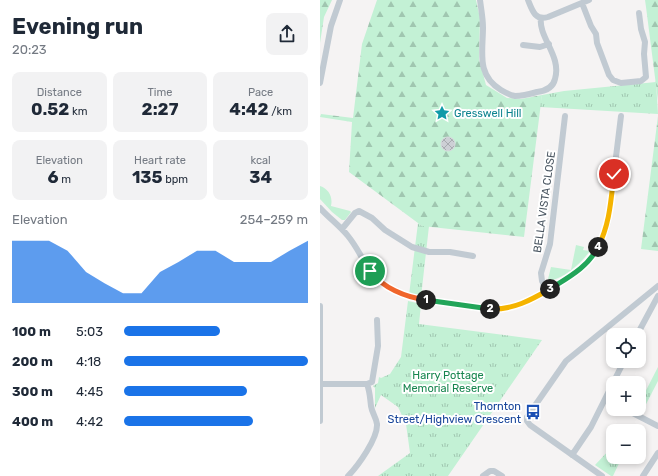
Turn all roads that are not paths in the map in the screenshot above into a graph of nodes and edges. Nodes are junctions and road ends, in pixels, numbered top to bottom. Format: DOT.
graph roads {
  1 [pos="340,0"];
  2 [pos="480,0"];
  3 [pos="528,0"];
  4 [pos="589,0"];
  5 [pos="582,3"];
  6 [pos="639,13"];
  7 [pos="541,18"];
  8 [pos="549,44"];
  9 [pos="523,45"];
  10 [pos="320,83"];
  11 [pos="566,116"];
  12 [pos="621,116"];
  13 [pos="320,208"];
  14 [pos="320,213"];
  15 [pos="328,217"];
  16 [pos="342,230"];
  17 [pos="473,256"];
  18 [pos="547,290"];
  19 [pos="655,292"];
  20 [pos="320,306"];
  21 [pos="651,308"];
  22 [pos="377,320"];
  23 [pos="641,328"];
  24 [pos="321,384"];
  25 [pos="367,384"];
  26 [pos="605,399"];
  27 [pos="639,416"];
  28 [pos="320,421"];
  29 [pos="658,426"];
  30 [pos="658,453"];
  31 [pos="572,455"];
  32 [pos="489,463"];
  33 [pos="490,471"];
  34 [pos="599,475"];
  35 [pos="348,476"];
  36 [pos="483,476"];
  37 [pos="502,476"];
  38 [pos="643,476"];
  1 -- 10 [label="street"];
  2 -- 8 [label="street"];
  3 -- 7 [label="street"];
  4 -- 5 [label="street"];
  5 -- 6 [label="street"];
  5 -- 7 [label="street"];
  7 -- 8 [label="street"];
  8 -- 9 [label="street"];
  11 -- 18 [label="street, BELLA VISTA CLOSE"];
  12 -- 18 [label="street"];
  13 -- 15 [label="street"];
  14 -- 15 [label="street"];
  15 -- 16 [label="street"];
  16 -- 17 [label="street"];
  16 -- 18 [label="street"];
  19 -- 21 [label="street"];
  19 -- 21 [label="street"];
  19 -- 31 [label="street"];
  20 -- 24 [label="street"];
  21 -- 23 [label="street"];
  22 -- 25 [label="street"];
  24 -- 25 [label="street"];
  24 -- 28 [label="street"];
  25 -- 35 [label="street"];
  26 -- 31 [label="street"];
  27 -- 29 [label="street"];
  30 -- 38 [label="street"];
  31 -- 34 [label="street"];
  32 -- 33 [label="street"];
  33 -- 36 [label="street"];
  33 -- 37 [label="street"];
}
